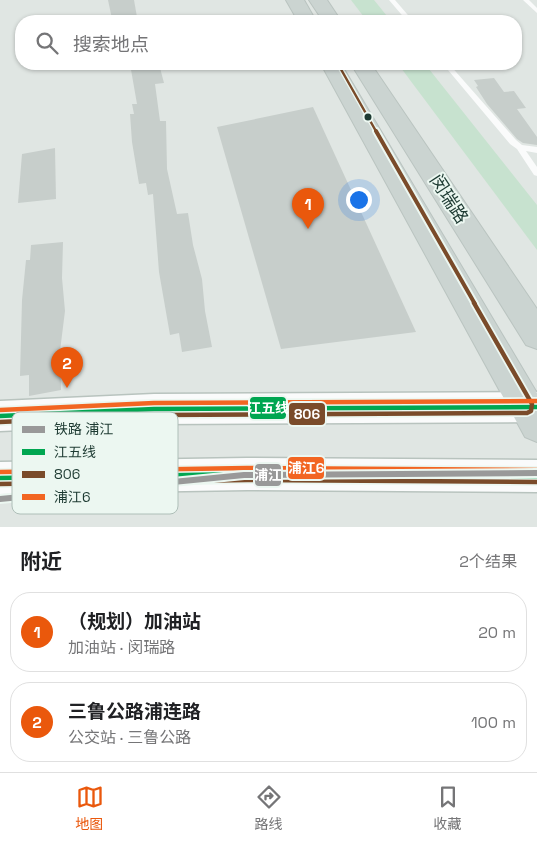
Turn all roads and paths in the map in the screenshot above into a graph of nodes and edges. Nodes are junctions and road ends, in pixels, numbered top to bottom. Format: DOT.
graph roads {
  1 [pos="295,0"];
  2 [pos="318,0"];
  3 [pos="392,0"];
  4 [pos="526,0"];
  5 [pos="537,11"];
  6 [pos="304,15"];
  7 [pos="328,15"];
  8 [pos="405,15"];
  9 [pos="334,70"];
  10 [pos="365,70"];
  11 [pos="451,70"];
  12 [pos="520,147"];
  13 [pos="537,150"];
  14 [pos="537,173"];
  15 [pos="537,335"];
  16 [pos="88,412"];
  17 [pos="534,413"];
  18 [pos="178,475"];
  19 [pos="537,476"];
  1 -- 6 [label="main road"];
  2 -- 7 [label="main road"];
  3 -- 8 [label="lane"];
  4 -- 5 [label="lane"];
  9 -- 17 [label="main road, 闵瑞路"];
  10 -- 15 [label="main road, 闵瑞路"];
  11 -- 12 [label="lane"];
  12 -- 13 [label="lane"];
  12 -- 14 [label="lane"];
  16 -- 17 [label="main road"];
  18 -- 19 [label="main road"];
}
